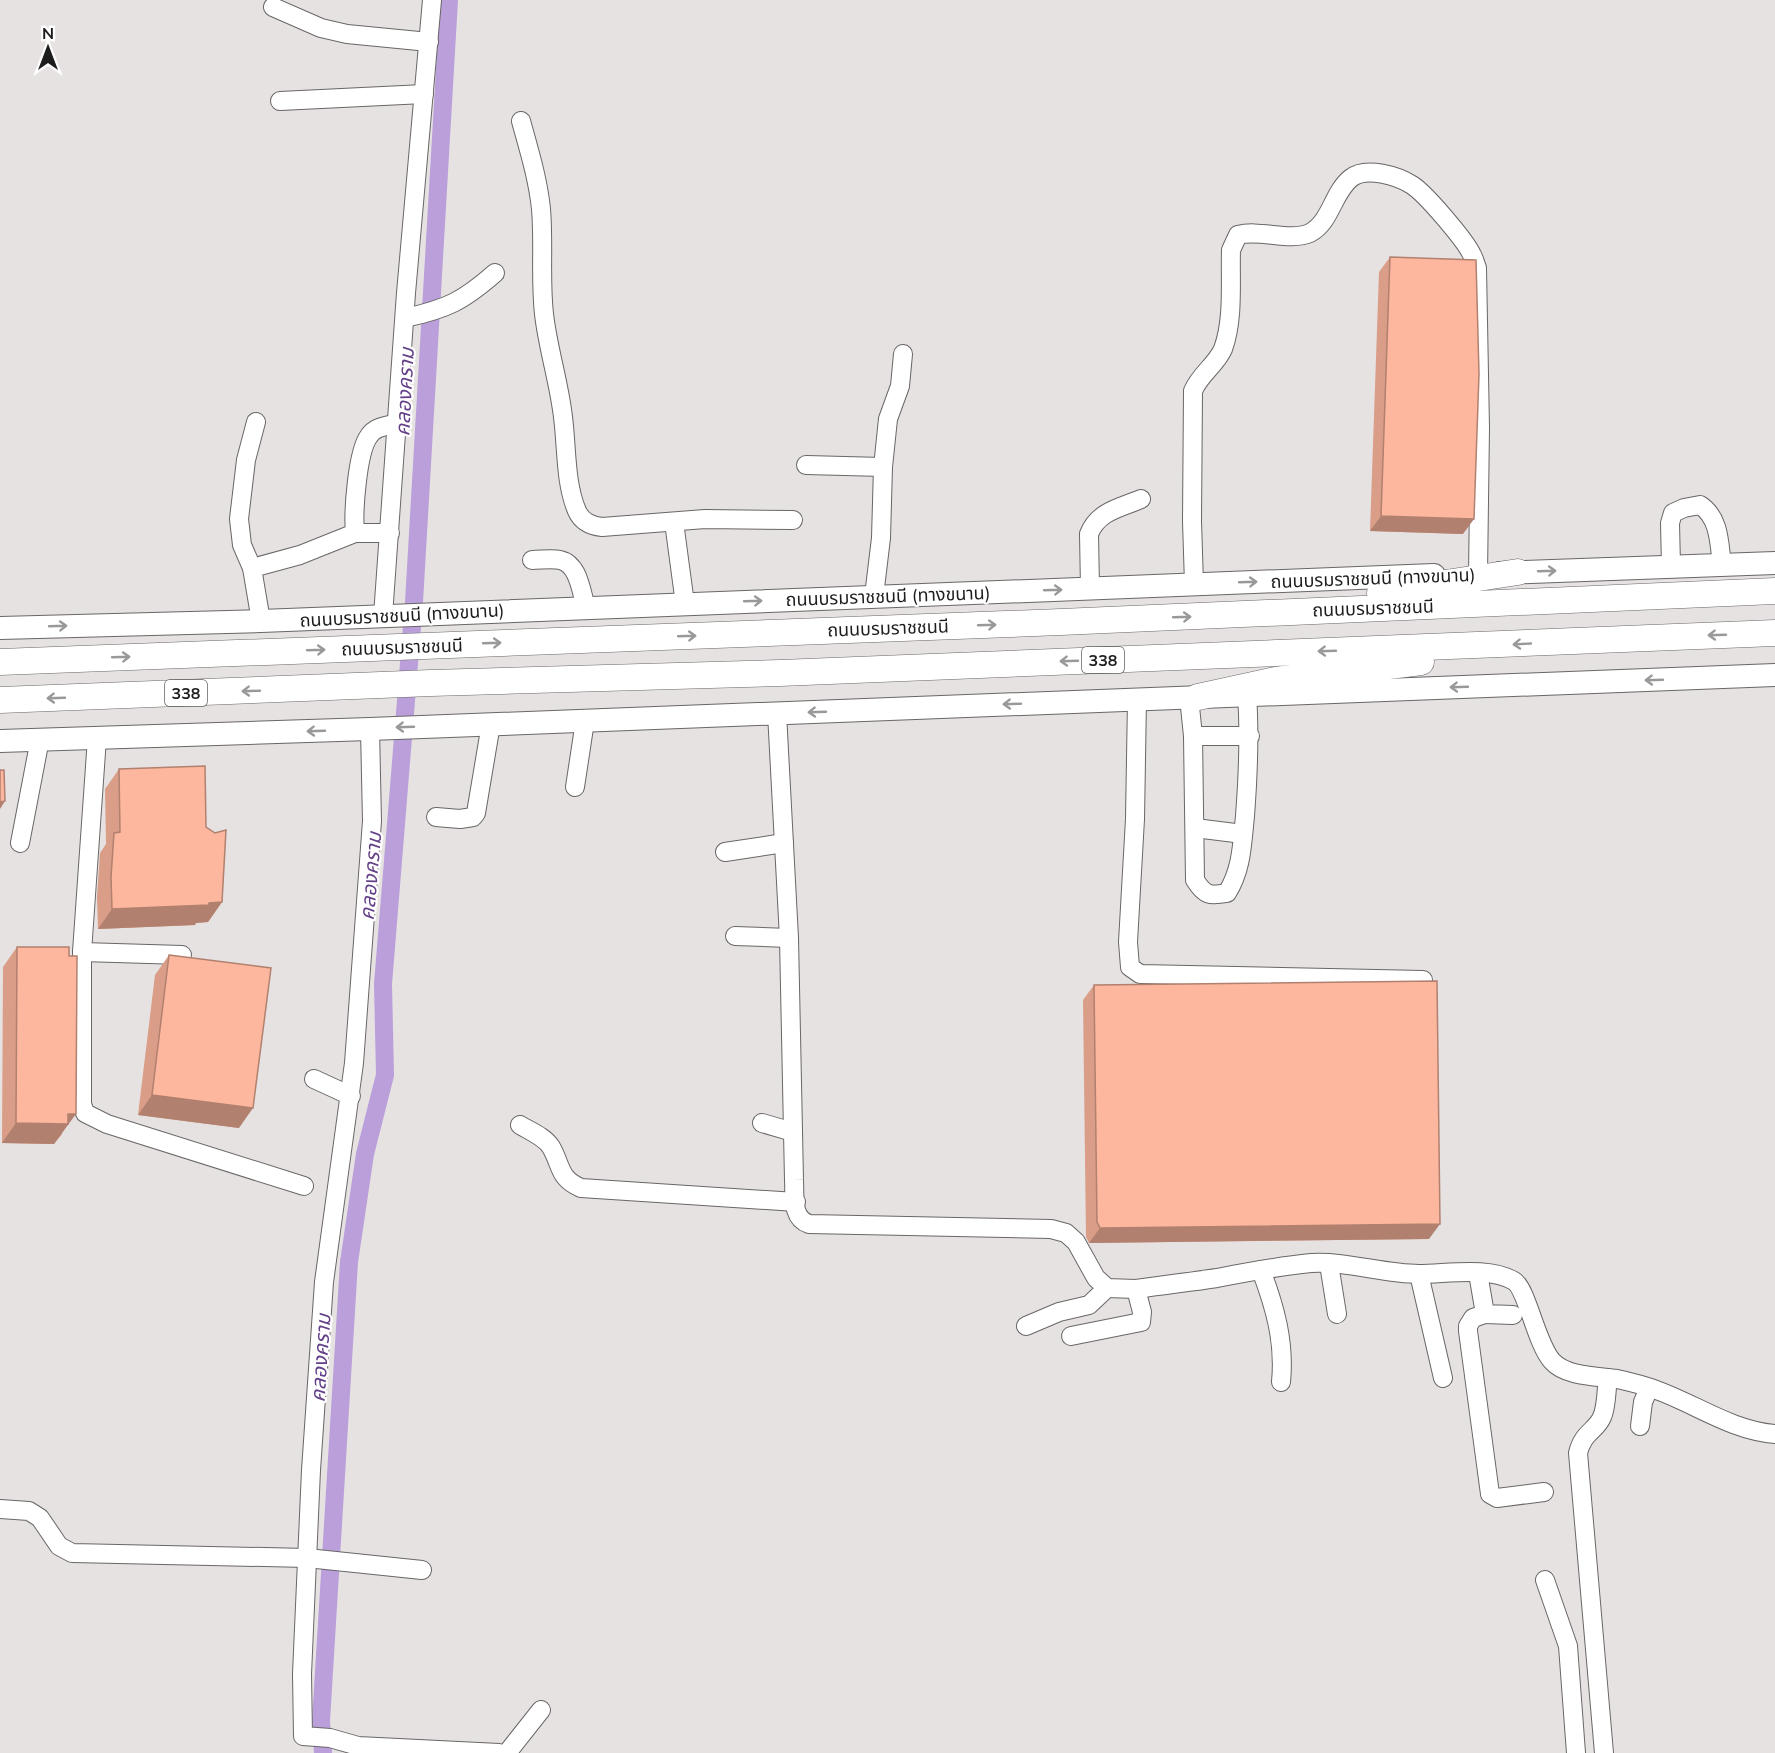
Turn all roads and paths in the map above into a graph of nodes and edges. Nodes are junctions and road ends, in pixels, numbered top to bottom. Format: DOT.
graph roads {
  1 [pos="432,0"];
  2 [pos="273,7"];
  3 [pos="429,42"];
  4 [pos="424,94"];
  5 [pos="280,101"];
  6 [pos="521,121"];
  7 [pos="495,273"];
  8 [pos="410,317"];
  9 [pos="903,354"];
  10 [pos="256,422"];
  11 [pos="398,423"];
  12 [pos="806,465"];
  13 [pos="883,467"];
  14 [pos="1141,499"];
  15 [pos="793,520"];
  16 [pos="674,522"];
  17 [pos="356,533"];
  18 [pos="390,533"];
  19 [pos="532,560"];
  20 [pos="1775,562"];
  21 [pos="1722,565"];
  22 [pos="1671,566"];
  23 [pos="252,568"];
  24 [pos="1518,572"];
  25 [pos="1478,574"];
  26 [pos="1194,584"];
  27 [pos="1090,588"];
  28 [pos="1775,591"];
  29 [pos="874,596"];
  30 [pos="685,604"];
  31 [pos="586,607"];
  32 [pos="1237,614"];
  33 [pos="387,616"];
  34 [pos="261,621"];
  35 [pos="0,628"];
  36 [pos="1775,633"];
  37 [pos="1489,645"];
  38 [pos="0,662"];
  39 [pos="1775,675"];
  40 [pos="1247,695"];
  41 [pos="1194,697"];
  42 [pos="1137,699"];
  43 [pos="0,700"];
  44 [pos="777,713"];
  45 [pos="585,721"];
  46 [pos="491,724"];
  47 [pos="372,729"];
  48 [pos="1193,736"];
  49 [pos="1250,736"];
  50 [pos="97,738"];
  51 [pos="40,740"];
  52 [pos="0,741"];
  53 [pos="116,777"];
  54 [pos="95,778"];
  55 [pos="575,788"];
  56 [pos="436,817"];
  57 [pos="1195,828"];
  58 [pos="1243,834"];
  59 [pos="20,843"];
  60 [pos="784,843"];
  61 [pos="725,852"];
  62 [pos="735,936"];
  63 [pos="789,938"];
  64 [pos="82,952"];
  65 [pos="182,955"];
  66 [pos="1423,980"];
  67 [pos="314,1078"];
  68 [pos="351,1096"];
  69 [pos="762,1123"];
  70 [pos="520,1125"];
  71 [pos="793,1132"];
  72 [pos="304,1186"];
  73 [pos="796,1202"];
  74 [pos="1329,1264"];
  75 [pos="1262,1270"];
  76 [pos="1478,1273"];
  77 [pos="1419,1274"];
  78 [pos="1107,1288"];
  79 [pos="1136,1289"];
  80 [pos="1337,1314"];
  81 [pos="1485,1314"];
  82 [pos="1513,1315"];
  83 [pos="1026,1326"];
  84 [pos="1071,1336"];
  85 [pos="1443,1378"];
  86 [pos="1608,1378"];
  87 [pos="1281,1382"];
  88 [pos="1649,1388"];
  89 [pos="1640,1426"];
  90 [pos="1775,1434"];
  91 [pos="1544,1492"];
  92 [pos="0,1509"];
  93 [pos="324,1559"];
  94 [pos="422,1570"];
  95 [pos="1545,1580"];
  96 [pos="541,1710"];
  97 [pos="306,1742"];
  98 [pos="499,1753"];
  99 [pos="507,1753"];
  100 [pos="1576,1753"];
  101 [pos="1604,1753"];
  1 -- 3 [label="street"];
  2 -- 3 [label="street"];
  3 -- 4 [label="street"];
  4 -- 5 [label="street"];
  4 -- 8 [label="street"];
  6 -- 16 [label="street"];
  7 -- 8 [label="street"];
  8 -- 11 [label="street"];
  9 -- 13 [label="street"];
  10 -- 23 [label="street"];
  11 -- 17 [label="street"];
  11 -- 18 [label="street"];
  12 -- 13 [label="street"];
  13 -- 29 [label="street"];
  14 -- 27 [label="street"];
  15 -- 16 [label="street"];
  16 -- 30 [label="street"];
  17 -- 18 [label="street"];
  17 -- 23 [label="street"];
  18 -- 33 [label="street"];
  19 -- 31 [label="street"];
  20 -- 21 [label="main road, ถนนบรมราชชนนี (ทางขนาน)"];
  21 -- 22 [label="main road, ถนนบรมราชชนนี (ทางขนาน)"];
  21 -- 22 [label="street"];
  24 -- 22 [label="main road, ถนนบรมราชชนนี (ทางขนาน), one-way"];
  23 -- 34 [label="street"];
  24 -- 25 [label="main road, ถนนบรมราชชนนี (ทางขนาน)"];
  24 -- 32 [label="highway"];
  26 -- 25 [label="main road, ถนนบรมราชชนนี (ทางขนาน), one-way"];
  25 -- 26 [label="street"];
  26 -- 27 [label="main road, ถนนบรมราชชนนี (ทางขนาน)"];
  29 -- 27 [label="main road, ถนนบรมราชชนนี (ทางขนาน), one-way"];
  28 -- 32 [label="highway, ถนนบรมราชชนนี / 338"];
  30 -- 29 [label="main road, ถนนบรมราชชนนี (ทางขนาน), one-way"];
  30 -- 31 [label="main road, ถนนบรมราชชนนี (ทางขนาน)"];
  31 -- 33 [label="main road, ถนนบรมราชชนนี (ทางขนาน)"];
  38 -- 32 [label="highway, ถนนบรมราชชนนี / 338, one-way"];
  33 -- 34 [label="main road, ถนนบรมราชชนนี (ทางขนาน)"];
  35 -- 34 [label="main road, ถนนบรมราชชนนี (ทางขนาน), one-way"];
  36 -- 37 [label="highway, ถนนบรมราชชนนี / 338, one-way"];
  37 -- 41 [label="highway"];
  37 -- 43 [label="highway, ถนนบรมราชชนนี / 338, one-way"];
  39 -- 40 [label="main road, 338, one-way"];
  40 -- 41 [label="main road, 338"];
  40 -- 49 [label="street"];
  41 -- 42 [label="main road, 338"];
  41 -- 48 [label="street"];
  42 -- 44 [label="main road, 338, one-way"];
  42 -- 66 [label="street"];
  44 -- 45 [label="main road, 338"];
  44 -- 60 [label="street"];
  45 -- 46 [label="main road, 338"];
  45 -- 55 [label="street"];
  46 -- 47 [label="main road, 338, one-way"];
  46 -- 56 [label="street"];
  47 -- 50 [label="main road, 338, one-way"];
  47 -- 68 [label="street"];
  48 -- 49 [label="street"];
  48 -- 57 [label="street"];
  49 -- 58 [label="street"];
  50 -- 51 [label="main road, 338"];
  50 -- 54 [label="street"];
  51 -- 52 [label="main road, 338"];
  51 -- 59 [label="street"];
  53 -- 54 [label="street"];
  54 -- 64 [label="street"];
  57 -- 58 [label="street"];
  57 -- 58 [label="street"];
  60 -- 61 [label="street"];
  60 -- 63 [label="street"];
  62 -- 63 [label="street"];
  63 -- 71 [label="street"];
  64 -- 65 [label="street"];
  64 -- 72 [label="street"];
  67 -- 68 [label="street"];
  68 -- 93 [label="street"];
  69 -- 71 [label="street"];
  70 -- 73 [label="street"];
  71 -- 73 [label="street"];
  73 -- 78 [label="street"];
  74 -- 75 [label="street"];
  74 -- 77 [label="street"];
  74 -- 80 [label="street"];
  75 -- 79 [label="street"];
  75 -- 87 [label="street"];
  76 -- 77 [label="street"];
  76 -- 81 [label="street"];
  76 -- 86 [label="street"];
  77 -- 85 [label="street"];
  78 -- 79 [label="street"];
  78 -- 83 [label="street"];
  79 -- 84 [label="street"];
  81 -- 82 [label="street"];
  81 -- 91 [label="street"];
  86 -- 88 [label="street"];
  86 -- 101 [label="street"];
  88 -- 89 [label="street"];
  88 -- 90 [label="street"];
  92 -- 93 [label="street"];
  93 -- 94 [label="street"];
  93 -- 97 [label="street"];
  95 -- 100 [label="street"];
  96 -- 99 [label="street"];
  97 -- 98 [label="street"];
}
